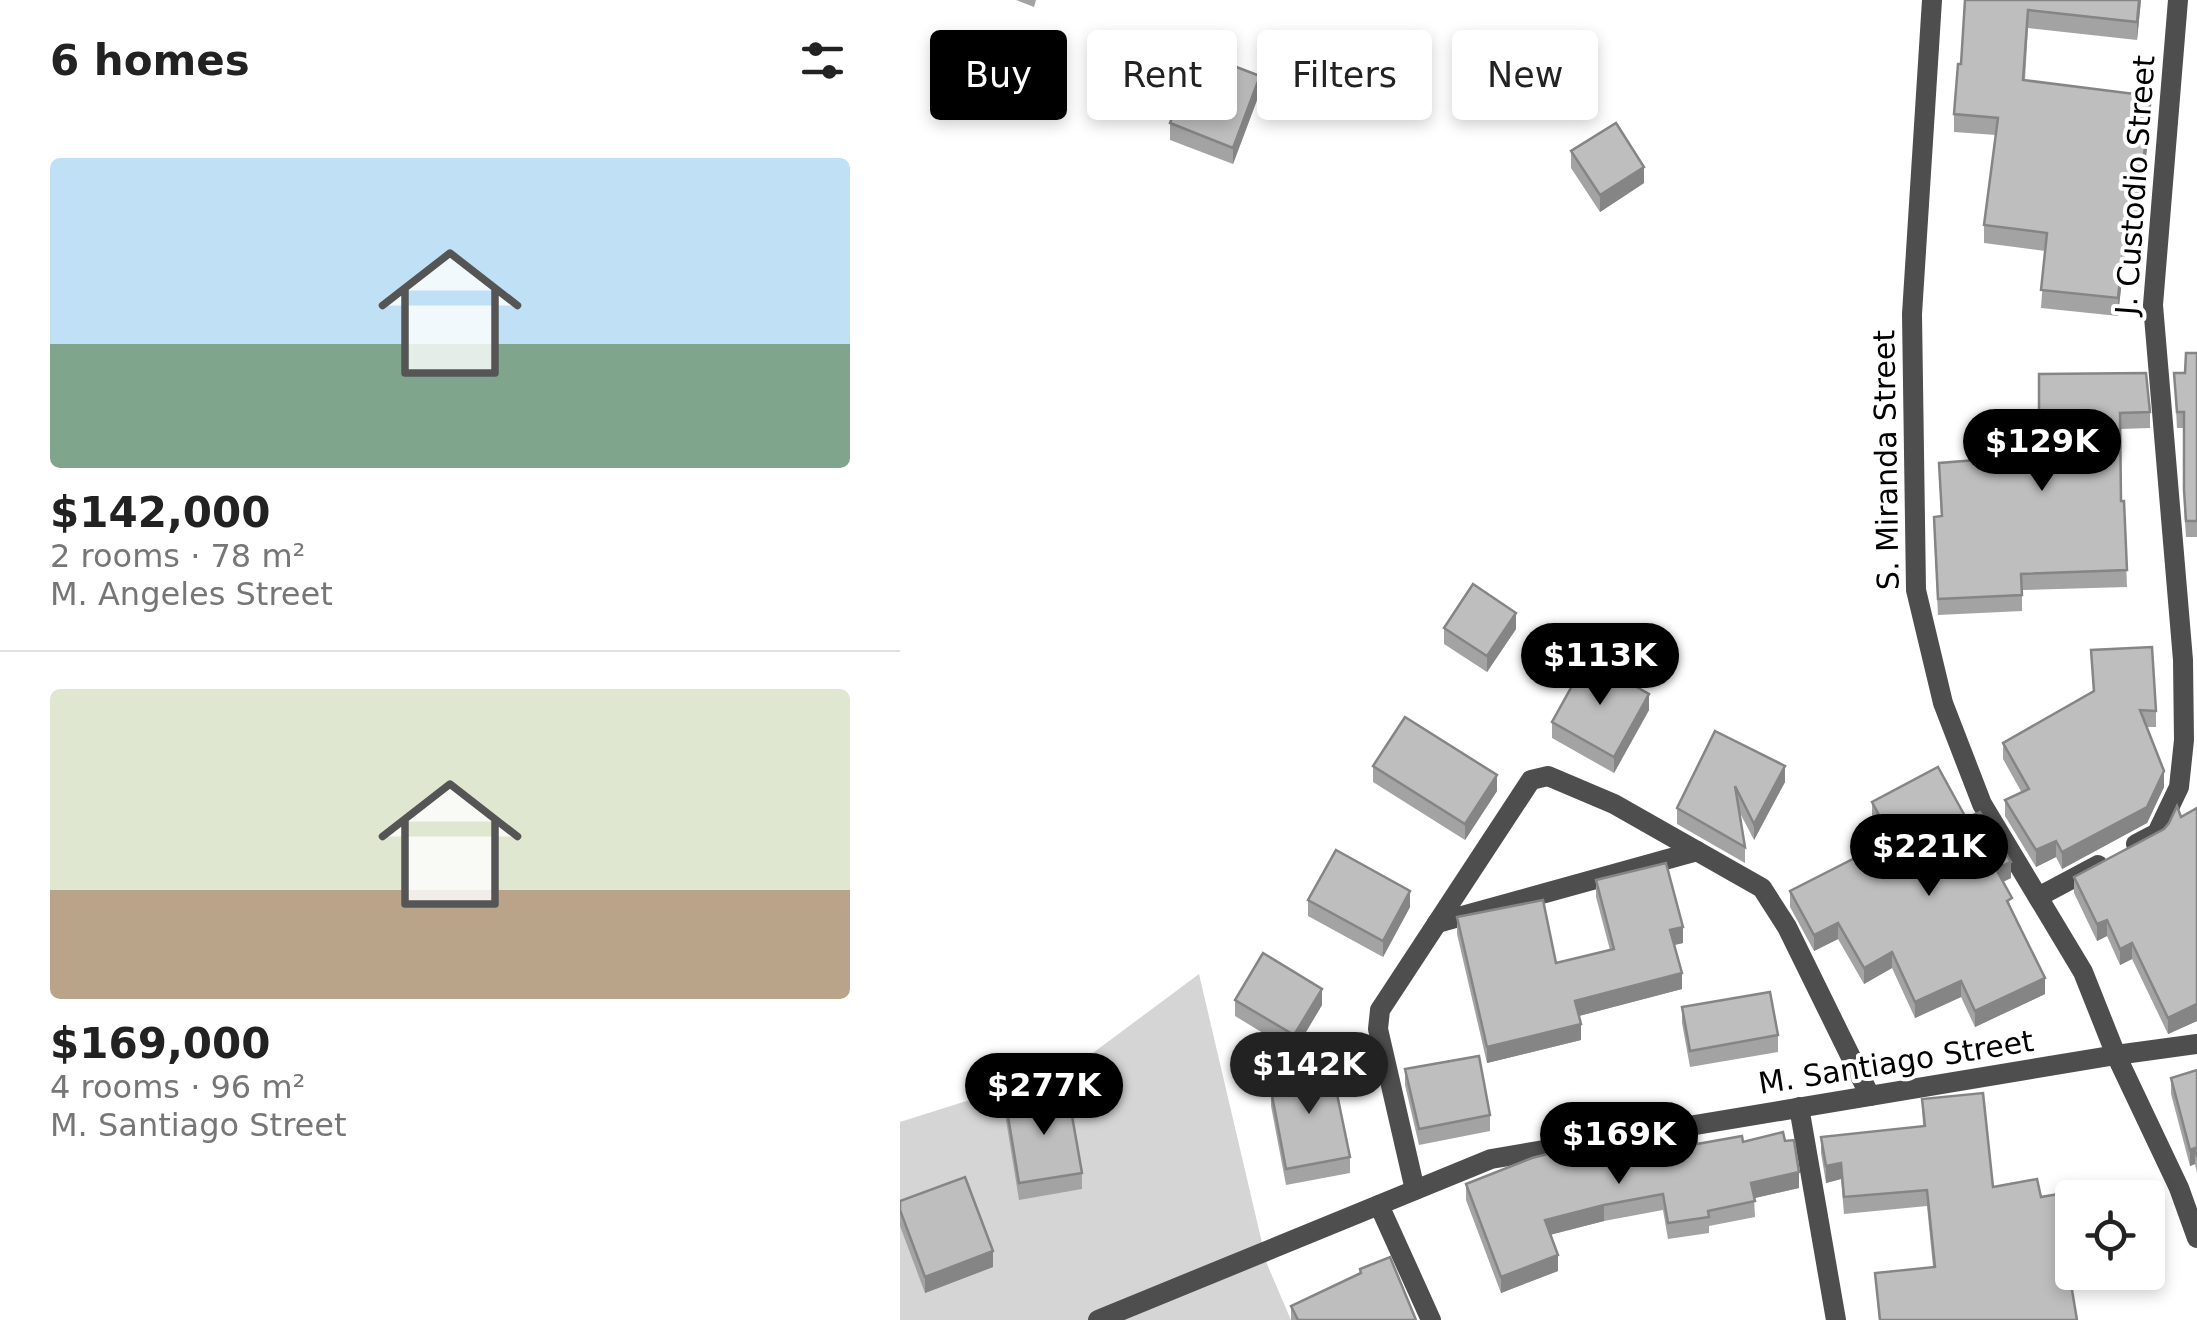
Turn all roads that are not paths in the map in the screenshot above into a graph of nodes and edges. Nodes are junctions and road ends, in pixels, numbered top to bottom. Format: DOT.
graph roads {
  1 [pos="1932,0"];
  2 [pos="2178,0"];
  3 [pos="1697,851"];
  4 [pos="2038,897"];
  5 [pos="1436,923"];
  6 [pos="2197,1044"];
  7 [pos="2116,1055"];
  8 [pos="1870,1096"];
  9 [pos="1799,1107"];
  10 [pos="1416,1190"];
  11 [pos="1379,1204"];
  12 [pos="2197,1238"];
  13 [pos="1098,1320"];
  14 [pos="1431,1320"];
  15 [pos="1836,1320"];
  1 -- 4 [label="street, S. Miranda Street"];
  2 -- 4 [label="street, J. Custodio Street"];
  3 -- 5 [label="street"];
  3 -- 5 [label="street"];
  3 -- 8 [label="street"];
  4 -- 7 [label="street, S. Miranda Street"];
  5 -- 10 [label="street"];
  6 -- 7 [label="street, M. Santiago Street"];
  7 -- 8 [label="street, M. Santiago Street"];
  7 -- 12 [label="street, S. Miranda Street"];
  8 -- 9 [label="street, M. Santiago Street"];
  9 -- 10 [label="street, M. Santiago Street"];
  9 -- 15 [label="street"];
  10 -- 11 [label="street, M. Santiago Street"];
  11 -- 13 [label="street, M. Santiago Street"];
  11 -- 14 [label="street"];
}
